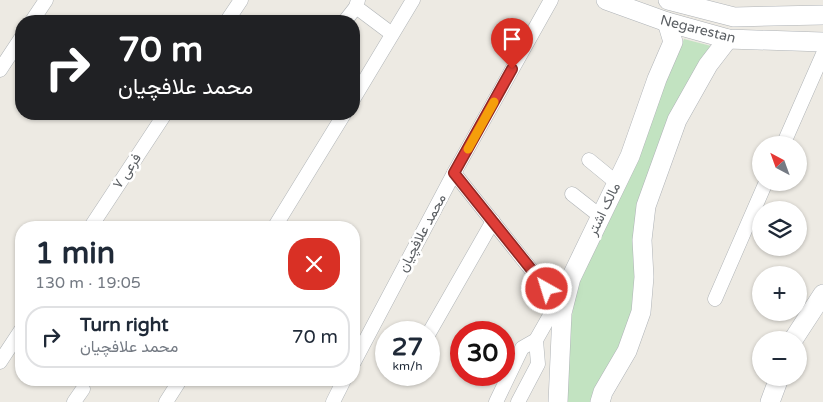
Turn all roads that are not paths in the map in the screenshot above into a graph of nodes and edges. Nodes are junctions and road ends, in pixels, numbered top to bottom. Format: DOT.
graph roads {
  1 [pos="46,0"];
  2 [pos="241,0"];
  3 [pos="413,0"];
  4 [pos="551,0"];
  5 [pos="606,0"];
  6 [pos="668,0"];
  7 [pos="357,4"];
  8 [pos="702,4"];
  9 [pos="36,15"];
  10 [pos="231,15"];
  11 [pos="349,15"];
  12 [pos="823,15"];
  13 [pos="667,22"];
  14 [pos="392,34"];
  15 [pos="728,40"];
  16 [pos="823,42"];
  17 [pos="15,47"];
  18 [pos="823,54"];
  19 [pos="0,70"];
  20 [pos="360,88"];
  21 [pos="161,120"];
  22 [pos="340,120"];
  23 [pos="787,136"];
  24 [pos="589,160"];
  25 [pos="454,173"];
  26 [pos="617,183"];
  27 [pos="762,191"];
  28 [pos="572,194"];
  29 [pos="600,216"];
  30 [pos="95,221"];
  31 [pos="278,221"];
  32 [pos="492,221"];
  33 [pos="571,278"];
  34 [pos="823,294"];
  35 [pos="715,298"];
  36 [pos="557,302"];
  37 [pos="436,321"];
  38 [pos="800,331"];
  39 [pos="15,339"];
  40 [pos="536,340"];
  41 [pos="360,351"];
  42 [pos="0,362"];
  43 [pos="176,386"];
  44 [pos="341,386"];
  45 [pos="776,386"];
  46 [pos="83,389"];
  47 [pos="74,402"];
  48 [pos="166,402"];
  49 [pos="333,402"];
  50 [pos="496,402"];
  51 [pos="518,402"];
  52 [pos="558,402"];
  53 [pos="600,402"];
  54 [pos="770,402"];
  1 -- 9 [label="street"];
  2 -- 10 [label="street"];
  3 -- 14 [label="street"];
  4 -- 25 [label="street, محمد علافچیان"];
  5 -- 13 [label="street, Negarestan"];
  6 -- 8 [label="street, Negarestan"];
  7 -- 11 [label="street"];
  7 -- 14 [label="street"];
  8 -- 12 [label="street, Negarestan"];
  13 -- 15 [label="street, Negarestan"];
  13 -- 26 [label="street, مالک اشتر"];
  14 -- 20 [label="street"];
  15 -- 16 [label="street, Negarestan"];
  15 -- 53 [label="street"];
  17 -- 19 [label="street"];
  18 -- 23 [label="street"];
  21 -- 30 [label="street, فرعی ۷"];
  22 -- 31 [label="street"];
  24 -- 26 [label="street"];
  25 -- 32 [label="street"];
  25 -- 41 [label="street, محمد علافچیان"];
  26 -- 29 [label="street, مالک اشتر"];
  27 -- 35 [label="street"];
  28 -- 29 [label="street"];
  29 -- 33 [label="street, مالک اشتر"];
  32 -- 36 [label="street"];
  32 -- 37 [label="street"];
  33 -- 36 [label="street"];
  33 -- 52 [label="street, مالک اشتر"];
  34 -- 38 [label="street"];
  36 -- 40 [label="street"];
  39 -- 42 [label="street"];
  40 -- 50 [label="street"];
  40 -- 51 [label="street"];
  43 -- 48 [label="street"];
  44 -- 49 [label="street"];
  45 -- 54 [label="street"];
  46 -- 47 [label="street"];
}
